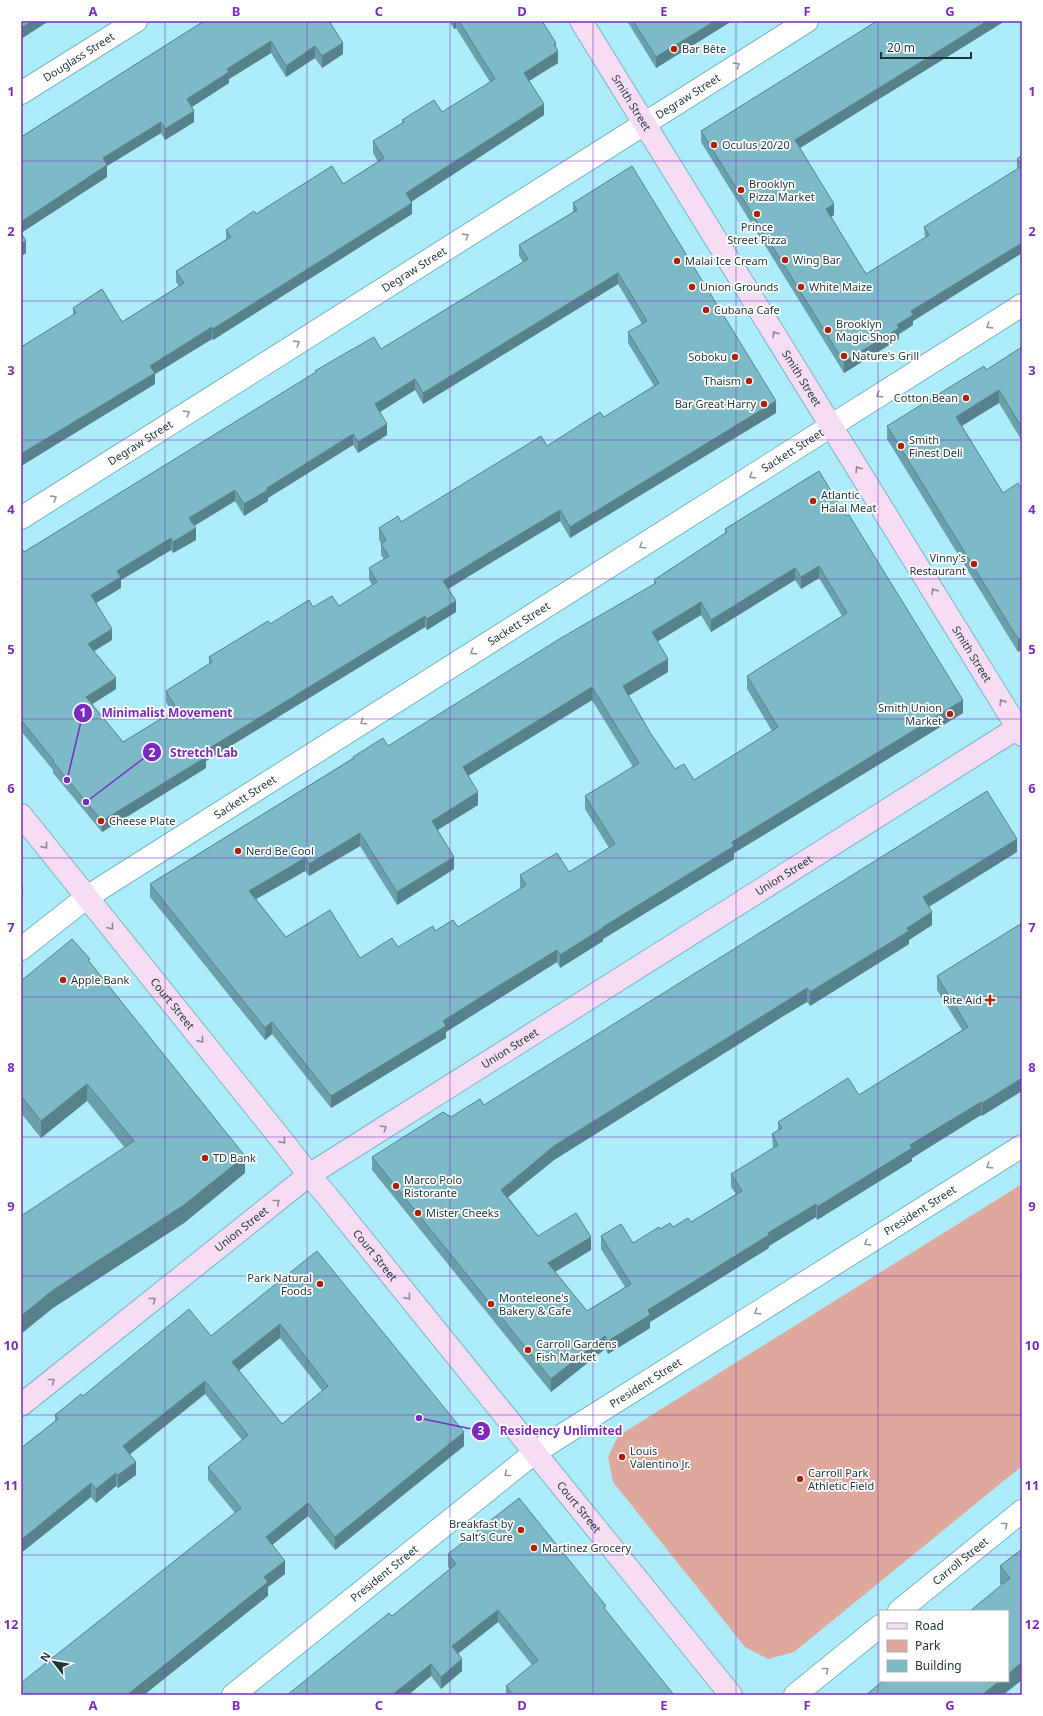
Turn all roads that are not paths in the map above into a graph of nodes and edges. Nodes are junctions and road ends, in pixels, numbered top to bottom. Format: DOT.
graph roads {
  1 [pos="136,21"];
  2 [pos="581,21"];
  3 [pos="807,21"];
  4 [pos="21,93"];
  5 [pos="644,123"];
  6 [pos="1022,305"];
  7 [pos="832,425"];
  8 [pos="21,518"];
  9 [pos="1020,730"];
  10 [pos="21,815"];
  11 [pos="86,897"];
  12 [pos="21,949"];
  13 [pos="1022,1146"];
  14 [pos="308,1175"];
  15 [pos="21,1405"];
  16 [pos="534,1453"];
  17 [pos="1022,1511"];
  18 [pos="900,1610"];
  19 [pos="879,1627"];
  20 [pos="233,1695"];
  21 [pos="731,1695"];
  22 [pos="796,1695"];
  1 -- 4 [label="street, Douglass Street"];
  2 -- 5 [label="street, Smith Street"];
  5 -- 3 [label="street, Degraw Street, one-way"];
  7 -- 5 [label="street, Smith Street, one-way"];
  8 -- 5 [label="street, Degraw Street, one-way"];
  6 -- 7 [label="street, Sackett Street, one-way"];
  9 -- 7 [label="street, Smith Street, one-way"];
  7 -- 11 [label="street, Sackett Street, one-way"];
  14 -- 9 [label="street, Union Street, one-way"];
  10 -- 11 [label="street, Court Street, one-way"];
  11 -- 12 [label="street, Sackett Street"];
  11 -- 14 [label="street, Court Street, one-way"];
  13 -- 16 [label="street, President Street, one-way"];
  15 -- 14 [label="street, Union Street, one-way"];
  14 -- 16 [label="street, Court Street, one-way"];
  16 -- 20 [label="street, President Street, one-way"];
  16 -- 21 [label="street, Court Street"];
  18 -- 17 [label="street, Carroll Street, one-way"];
  22 -- 19 [label="street, one-way"];
}
